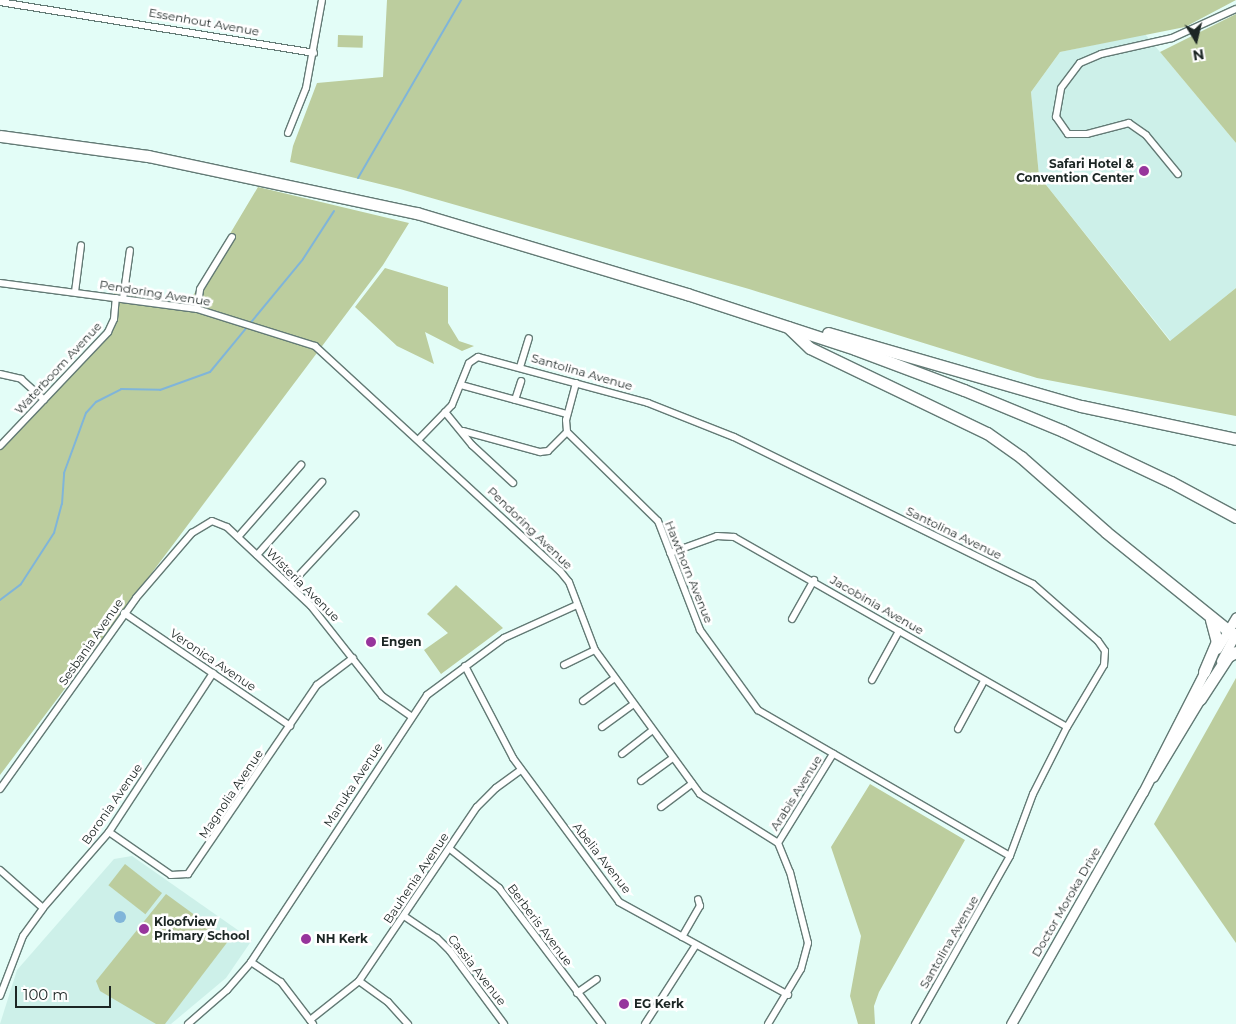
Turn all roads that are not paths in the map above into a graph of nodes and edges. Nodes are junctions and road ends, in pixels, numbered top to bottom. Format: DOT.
graph roads {
  1 [pos="322,0"];
  2 [pos="0,2"];
  3 [pos="1236,9"];
  4 [pos="314,53"];
  5 [pos="288,133"];
  6 [pos="0,136"];
  7 [pos="1178,174"];
  8 [pos="232,237"];
  9 [pos="81,245"];
  10 [pos="130,250"];
  11 [pos="0,283"];
  12 [pos="75,292"];
  13 [pos="120,298"];
  14 [pos="197,309"];
  15 [pos="787,326"];
  16 [pos="529,338"];
  17 [pos="520,367"];
  18 [pos="0,374"];
  19 [pos="520,381"];
  20 [pos="576,383"];
  21 [pos="461,385"];
  22 [pos="44,400"];
  23 [pos="515,400"];
  24 [pos="445,412"];
  25 [pos="568,414"];
  26 [pos="463,431"];
  27 [pos="567,432"];
  28 [pos="420,438"];
  29 [pos="1236,439"];
  30 [pos="0,446"];
  31 [pos="301,465"];
  32 [pos="322,482"];
  33 [pos="513,482"];
  34 [pos="354,515"];
  35 [pos="1236,517"];
  36 [pos="212,521"];
  37 [pos="238,537"];
  38 [pos="670,553"];
  39 [pos="257,554"];
  40 [pos="814,580"];
  41 [pos="290,585"];
  42 [pos="577,605"];
  43 [pos="124,614"];
  44 [pos="1236,617"];
  45 [pos="1210,618"];
  46 [pos="792,619"];
  47 [pos="899,631"];
  48 [pos="1234,634"];
  49 [pos="596,650"];
  50 [pos="1236,652"];
  51 [pos="353,658"];
  52 [pos="564,665"];
  53 [pos="465,666"];
  54 [pos="1204,672"];
  55 [pos="213,673"];
  56 [pos="615,678"];
  57 [pos="872,680"];
  58 [pos="984,681"];
  59 [pos="1200,699"];
  60 [pos="583,701"];
  61 [pos="634,704"];
  62 [pos="411,716"];
  63 [pos="290,726"];
  64 [pos="1067,727"];
  65 [pos="602,728"];
  66 [pos="958,729"];
  67 [pos="654,730"];
  68 [pos="622,754"];
  69 [pos="833,754"];
  70 [pos="673,758"];
  71 [pos="521,770"];
  72 [pos="642,781"];
  73 [pos="692,784"];
  74 [pos="0,789"];
  75 [pos="1143,792"];
  76 [pos="660,808"];
  77 [pos="110,832"];
  78 [pos="778,844"];
  79 [pos="450,849"];
  80 [pos="1010,856"];
  81 [pos="0,870"];
  82 [pos="698,899"];
  83 [pos="42,908"];
  84 [pos="404,916"];
  85 [pos="682,937"];
  86 [pos="696,945"];
  87 [pos="251,962"];
  88 [pos="597,979"];
  89 [pos="358,982"];
  90 [pos="577,994"];
  91 [pos="788,995"];
  92 [pos="0,996"];
  93 [pos="312,1022"];
  94 [pos="190,1024"];
  95 [pos="408,1024"];
  96 [pos="504,1024"];
  97 [pos="602,1024"];
  98 [pos="645,1024"];
  99 [pos="768,1024"];
  100 [pos="915,1024"];
  101 [pos="1011,1024"];
  1 -- 4 [label="street"];
  2 -- 4 [label="street, Essenhout Avenue"];
  3 -- 7 [label="street"];
  4 -- 5 [label="street"];
  6 -- 15 [label="highway"];
  8 -- 14 [label="street"];
  9 -- 12 [label="street"];
  10 -- 13 [label="street, Waterboom Avenue"];
  11 -- 12 [label="street, Pendoring Avenue"];
  12 -- 13 [label="street, Pendoring Avenue"];
  13 -- 14 [label="street, Pendoring Avenue"];
  13 -- 22 [label="street, Waterboom Avenue"];
  14 -- 28 [label="street, Pendoring Avenue"];
  15 -- 29 [label="highway"];
  15 -- 35 [label="highway"];
  15 -- 45 [label="highway"];
  16 -- 17 [label="street"];
  17 -- 20 [label="street, Santolina Avenue"];
  17 -- 21 [label="street, Santolina Avenue"];
  18 -- 22 [label="street"];
  19 -- 23 [label="street"];
  20 -- 25 [label="street"];
  20 -- 64 [label="street, Santolina Avenue"];
  21 -- 23 [label="street"];
  21 -- 24 [label="street, Santolina Avenue"];
  22 -- 30 [label="street, Waterboom Avenue"];
  23 -- 25 [label="street"];
  24 -- 26 [label="street"];
  24 -- 28 [label="street, Santolina Avenue"];
  25 -- 27 [label="street"];
  26 -- 27 [label="street"];
  26 -- 33 [label="street"];
  27 -- 38 [label="street, Hawthorn Avenue"];
  28 -- 42 [label="street, Pendoring Avenue"];
  31 -- 37 [label="street"];
  32 -- 39 [label="street"];
  34 -- 41 [label="street"];
  36 -- 37 [label="street, Wisteria Avenue"];
  36 -- 43 [label="street, Sesbania Avenue"];
  37 -- 39 [label="street, Wisteria Avenue"];
  38 -- 40 [label="street, Jacobinia Avenue"];
  38 -- 69 [label="street, Hawthorn Avenue"];
  39 -- 41 [label="street, Wisteria Avenue"];
  40 -- 46 [label="street"];
  40 -- 47 [label="street, Jacobinia Avenue"];
  41 -- 51 [label="street, Wisteria Avenue"];
  42 -- 49 [label="street, Pendoring Avenue"];
  42 -- 53 [label="street, Manuka Avenue"];
  43 -- 55 [label="street, Veronica Avenue"];
  43 -- 74 [label="street, Sesbania Avenue"];
  44 -- 48 [label="main road, Doctor Moroka Drive"];
  45 -- 48 [label="highway"];
  45 -- 54 [label="highway"];
  47 -- 57 [label="street"];
  47 -- 58 [label="street, Jacobinia Avenue"];
  48 -- 54 [label="main road, Doctor Moroka Drive"];
  48 -- 59 [label="main road, Doctor Moroka Drive"];
  49 -- 52 [label="street"];
  49 -- 56 [label="street, Pendoring Avenue"];
  50 -- 59 [label="highway"];
  51 -- 62 [label="street, Wisteria Avenue"];
  51 -- 63 [label="street, Magnolia Avenue"];
  53 -- 62 [label="street, Manuka Avenue"];
  53 -- 71 [label="street, Abelia Avenue"];
  54 -- 75 [label="main road, Doctor Moroka Drive"];
  55 -- 63 [label="street, Veronica Avenue"];
  55 -- 77 [label="street, Boronia Avenue"];
  56 -- 60 [label="street"];
  56 -- 61 [label="street, Pendoring Avenue"];
  58 -- 64 [label="street, Jacobinia Avenue"];
  58 -- 66 [label="street"];
  59 -- 75 [label="main road, Doctor Moroka Drive"];
  61 -- 65 [label="street"];
  61 -- 67 [label="street, Pendoring Avenue"];
  62 -- 87 [label="street, Manuka Avenue"];
  63 -- 77 [label="street, Magnolia Avenue"];
  64 -- 80 [label="street, Santolina Avenue"];
  67 -- 68 [label="street"];
  67 -- 70 [label="street, Pendoring Avenue"];
  69 -- 78 [label="street, Arabis Avenue"];
  69 -- 80 [label="street, Hawthorn Avenue"];
  70 -- 72 [label="street"];
  70 -- 73 [label="street, Pendoring Avenue"];
  71 -- 79 [label="street, Bauhenia Avenue"];
  71 -- 85 [label="street, Abelia Avenue"];
  73 -- 76 [label="street"];
  73 -- 78 [label="street, Pendoring Avenue"];
  75 -- 101 [label="main road, Doctor Moroka Drive"];
  77 -- 83 [label="street, Boronia Avenue"];
  78 -- 91 [label="street"];
  79 -- 84 [label="street, Bauhenia Avenue"];
  79 -- 90 [label="street, Berberis Avenue"];
  80 -- 100 [label="street, Santolina Avenue"];
  81 -- 83 [label="street"];
  82 -- 85 [label="street"];
  83 -- 92 [label="street, Boronia Avenue"];
  84 -- 89 [label="street, Bauhenia Avenue"];
  84 -- 96 [label="street, Cassia Avenue"];
  85 -- 86 [label="street, Abelia Avenue"];
  86 -- 91 [label="street, Abelia Avenue"];
  86 -- 98 [label="street"];
  87 -- 93 [label="street"];
  87 -- 94 [label="street, Manuka Avenue"];
  88 -- 90 [label="street"];
  89 -- 93 [label="street, Bauhenia Avenue"];
  89 -- 95 [label="street"];
  90 -- 97 [label="street, Berberis Avenue"];
  91 -- 99 [label="street"];
}
